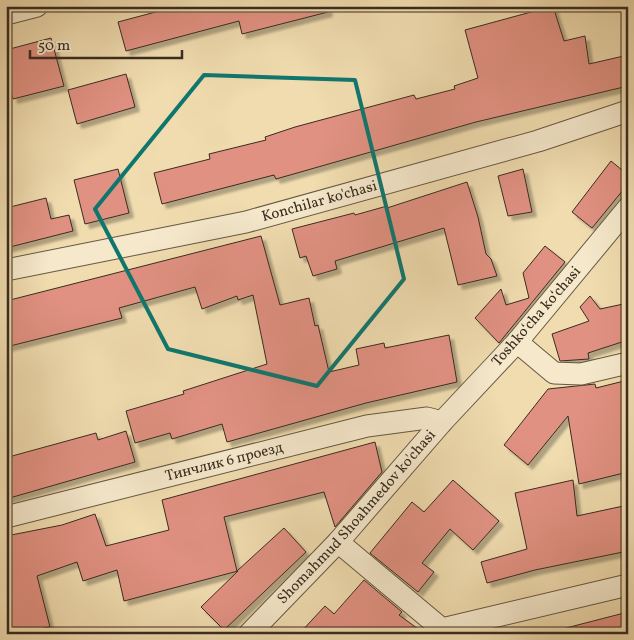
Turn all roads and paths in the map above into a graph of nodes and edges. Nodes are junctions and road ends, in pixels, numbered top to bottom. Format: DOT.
graph roads {
  1 [pos="37,6"];
  2 [pos="6,14"];
  3 [pos="628,111"];
  4 [pos="628,208"];
  5 [pos="6,270"];
  6 [pos="518,342"];
  7 [pos="628,363"];
  8 [pos="442,422"];
  9 [pos="6,517"];
  10 [pos="338,542"];
  11 [pos="628,585"];
  12 [pos="442,631"];
  13 [pos="248,634"];
  1 -- 2 [label="street"];
  3 -- 5 [label="street, Konchilar ko'chasi"];
  4 -- 6 [label="street, Toshkoʻcha koʻchasi"];
  6 -- 7 [label="street"];
  6 -- 8 [label="street, Toshkoʻcha koʻchasi"];
  8 -- 9 [label="street, Тинчлик 6 проезд"];
  8 -- 10 [label="street, Shomahmud Shoahmedov ko'chasi"];
  10 -- 12 [label="street"];
  10 -- 13 [label="street, Shomahmud Shoahmedov ko'chasi"];
  11 -- 12 [label="street"];
}
